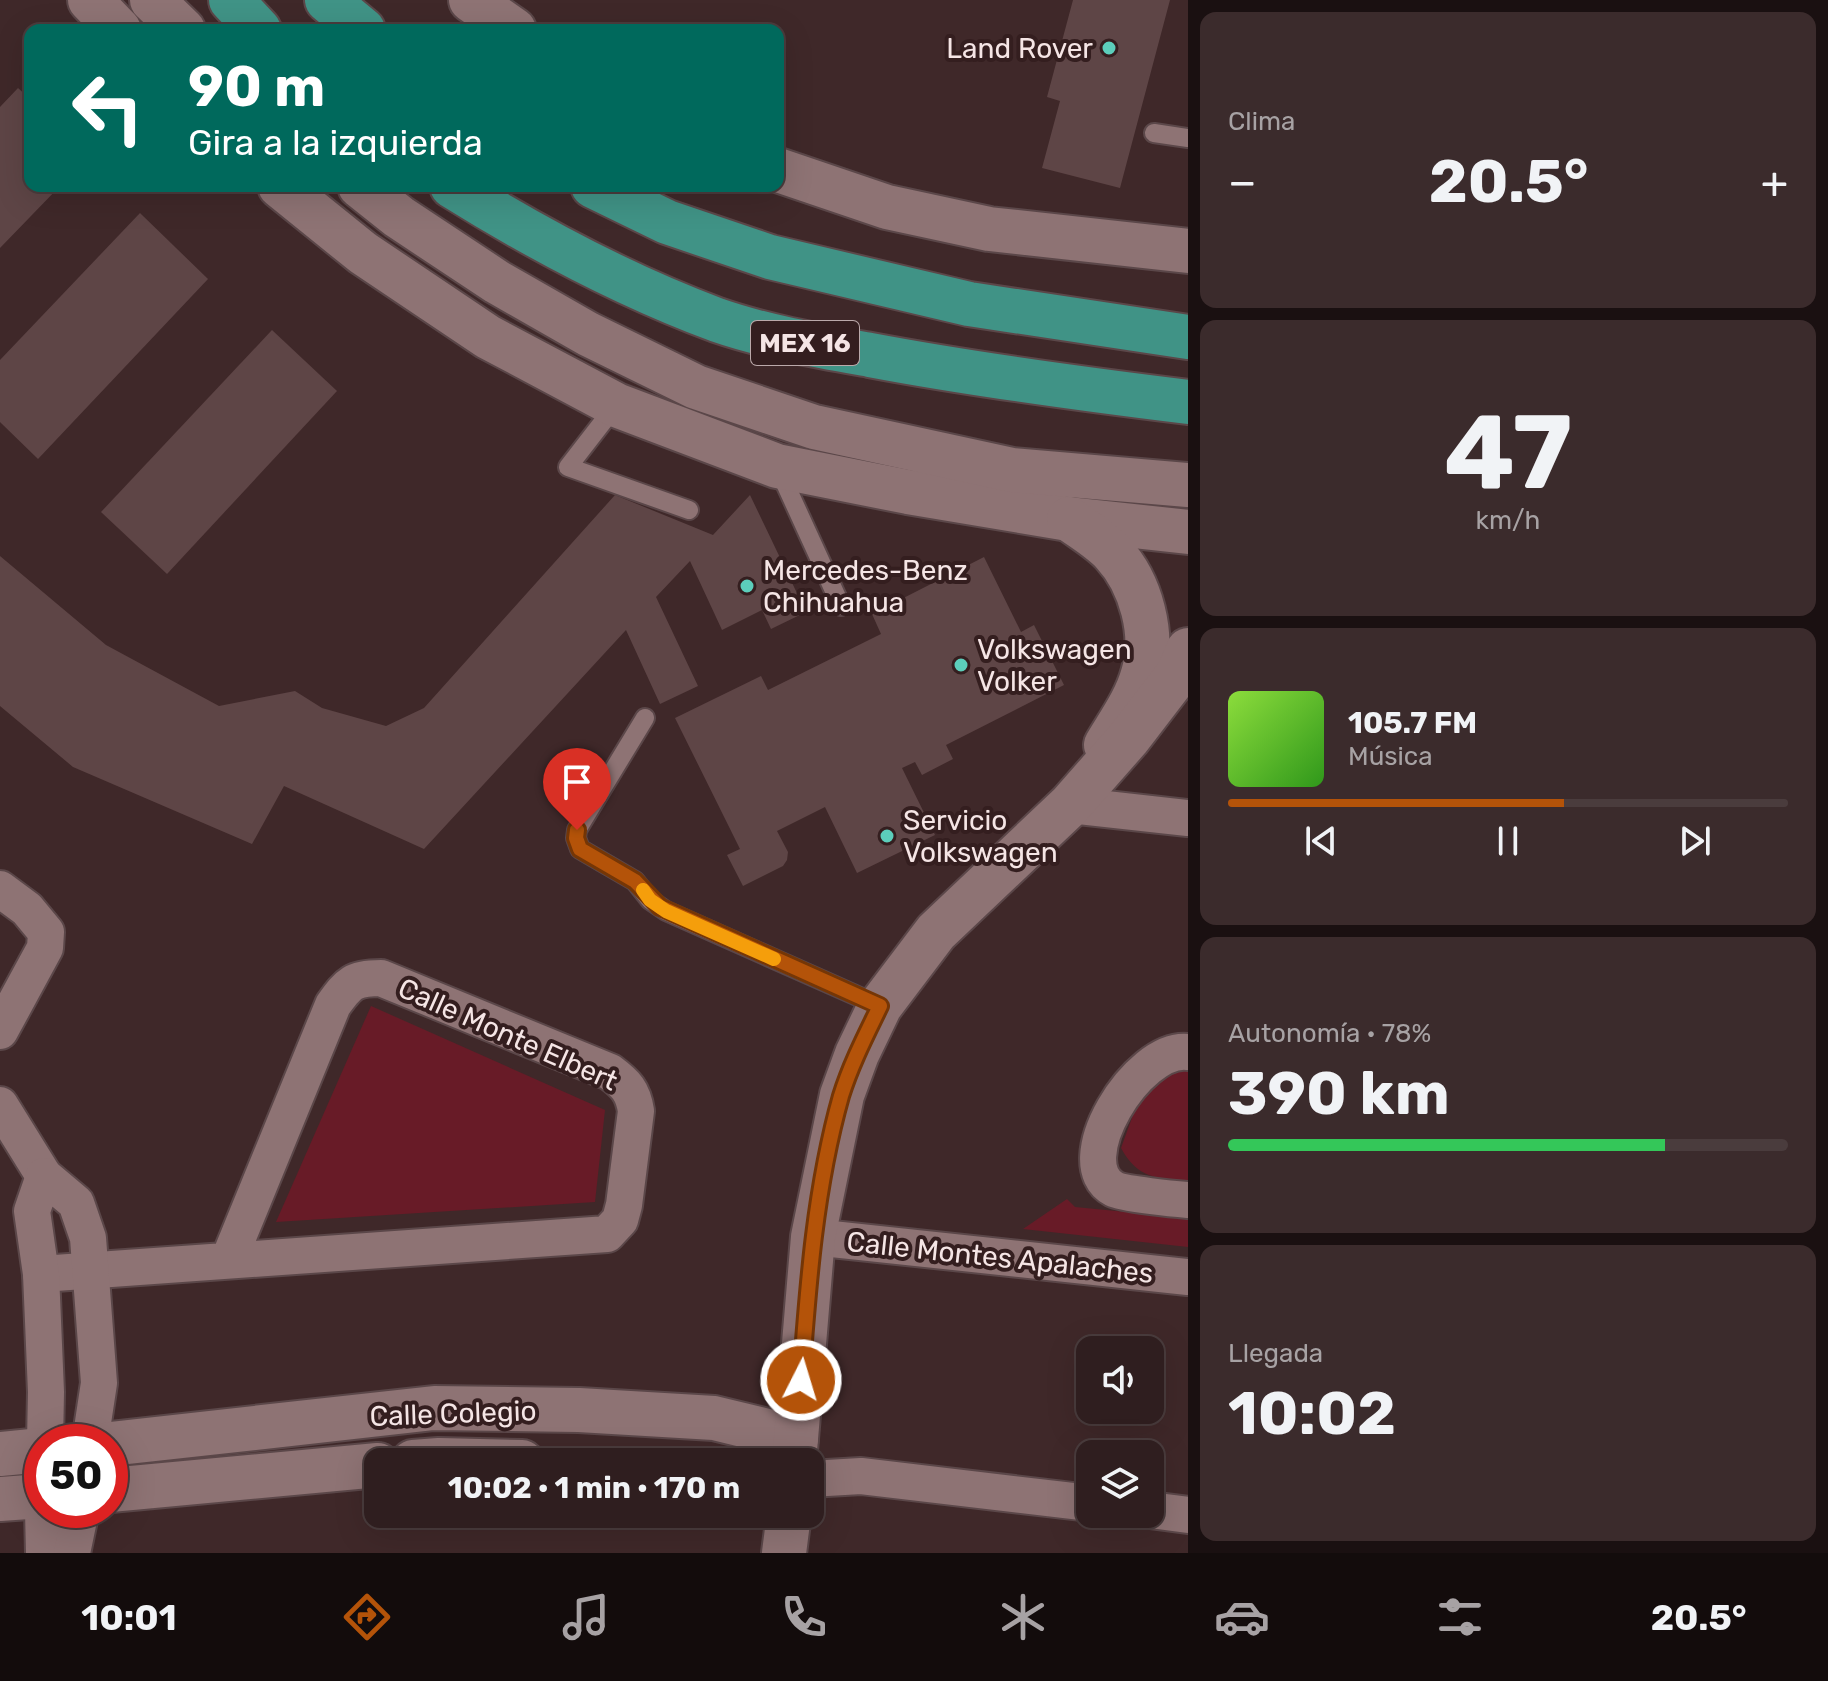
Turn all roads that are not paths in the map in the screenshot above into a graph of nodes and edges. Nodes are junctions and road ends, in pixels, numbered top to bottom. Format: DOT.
graph roads {
  1 [pos="90,0"];
  2 [pos="146,0"];
  3 [pos="152,0"];
  4 [pos="231,0"];
  5 [pos="327,0"];
  6 [pos="471,0"];
  7 [pos="113,24"];
  8 [pos="159,24"];
  9 [pos="177,24"];
  10 [pos="253,24"];
  11 [pos="356,24"];
  12 [pos="505,24"];
  13 [pos="1154,133"];
  14 [pos="1188,138"];
  15 [pos="784,172"];
  16 [pos="287,192"];
  17 [pos="368,192"];
  18 [pos="462,192"];
  19 [pos="605,192"];
  20 [pos="1188,251"];
  21 [pos="1188,337"];
  22 [pos="1188,402"];
  23 [pos="616,405"];
  24 [pos="777,466"];
  25 [pos="1188,485"];
  26 [pos="689,510"];
  27 [pos="1069,519"];
  28 [pos="1188,532"];
  29 [pos="841,606"];
  30 [pos="1185,661"];
  31 [pos="645,718"];
  32 [pos="1070,805"];
  33 [pos="1188,818"];
  34 [pos="0,889"];
  35 [pos="880,1006"];
  36 [pos="0,1031"];
  37 [pos="1188,1052"];
  38 [pos="0,1105"];
  39 [pos="44,1176"];
  40 [pos="1188,1200"];
  41 [pos="813,1237"];
  42 [pos="229,1259"];
  43 [pos="91,1272"];
  44 [pos="41,1274"];
  45 [pos="1188,1277"];
  46 [pos="45,1424"];
  47 [pos="93,1424"];
  48 [pos="128,1442"];
  49 [pos="790,1448"];
  50 [pos="795,1448"];
  51 [pos="24,1452"];
  52 [pos="0,1454"];
  53 [pos="824,1461"];
  54 [pos="364,1466"];
  55 [pos="861,1476"];
  56 [pos="824,1478"];
  57 [pos="128,1488"];
  58 [pos="24,1497"];
  59 [pos="0,1499"];
  60 [pos="1076,1501"];
  61 [pos="1164,1512"];
  62 [pos="1188,1515"];
  63 [pos="43,1528"];
  64 [pos="77,1528"];
  65 [pos="787,1528"];
  66 [pos="44,1553"];
  67 [pos="72,1553"];
  68 [pos="784,1553"];
  1 -- 7 [label="street"];
  2 -- 8 [label="street"];
  3 -- 9 [label="street"];
  4 -- 10 [label="highway"];
  5 -- 11 [label="highway"];
  6 -- 12 [label="street"];
  13 -- 14 [label="lane"];
  15 -- 20 [label="street"];
  16 -- 23 [label="street"];
  17 -- 25 [label="street"];
  18 -- 22 [label="highway, MEX 16"];
  19 -- 21 [label="highway"];
  23 -- 24 [label="street"];
  23 -- 26 [label="lane"];
  24 -- 27 [label="street"];
  24 -- 29 [label="lane"];
  27 -- 28 [label="street"];
  27 -- 32 [label="street"];
  30 -- 32 [label="street"];
  31 -- 35 [label="lane"];
  32 -- 33 [label="street"];
  32 -- 35 [label="street"];
  34 -- 36 [label="street"];
  35 -- 41 [label="street"];
  37 -- 40 [label="street"];
  38 -- 39 [label="street"];
  39 -- 43 [label="street"];
  39 -- 44 [label="street"];
  41 -- 45 [label="street, Calle Montes Apalaches"];
  41 -- 50 [label="street"];
  42 -- 42 [label="street, Calle Monte Elbert"];
  42 -- 43 [label="street, Calle Monte Elbert"];
  43 -- 44 [label="street, Calle Monte Elbert"];
  43 -- 47 [label="street"];
  44 -- 46 [label="street"];
  48 -- 49 [label="street, Calle Colegio"];
  51 -- 52 [label="street"];
  53 -- 55 [label="street"];
  54 -- 57 [label="street, Calle Colegio"];
  55 -- 56 [label="street"];
  55 -- 60 [label="street"];
  58 -- 59 [label="street"];
  61 -- 62 [label="street"];
  63 -- 66 [label="street"];
  64 -- 67 [label="street"];
  65 -- 68 [label="street"];
}
